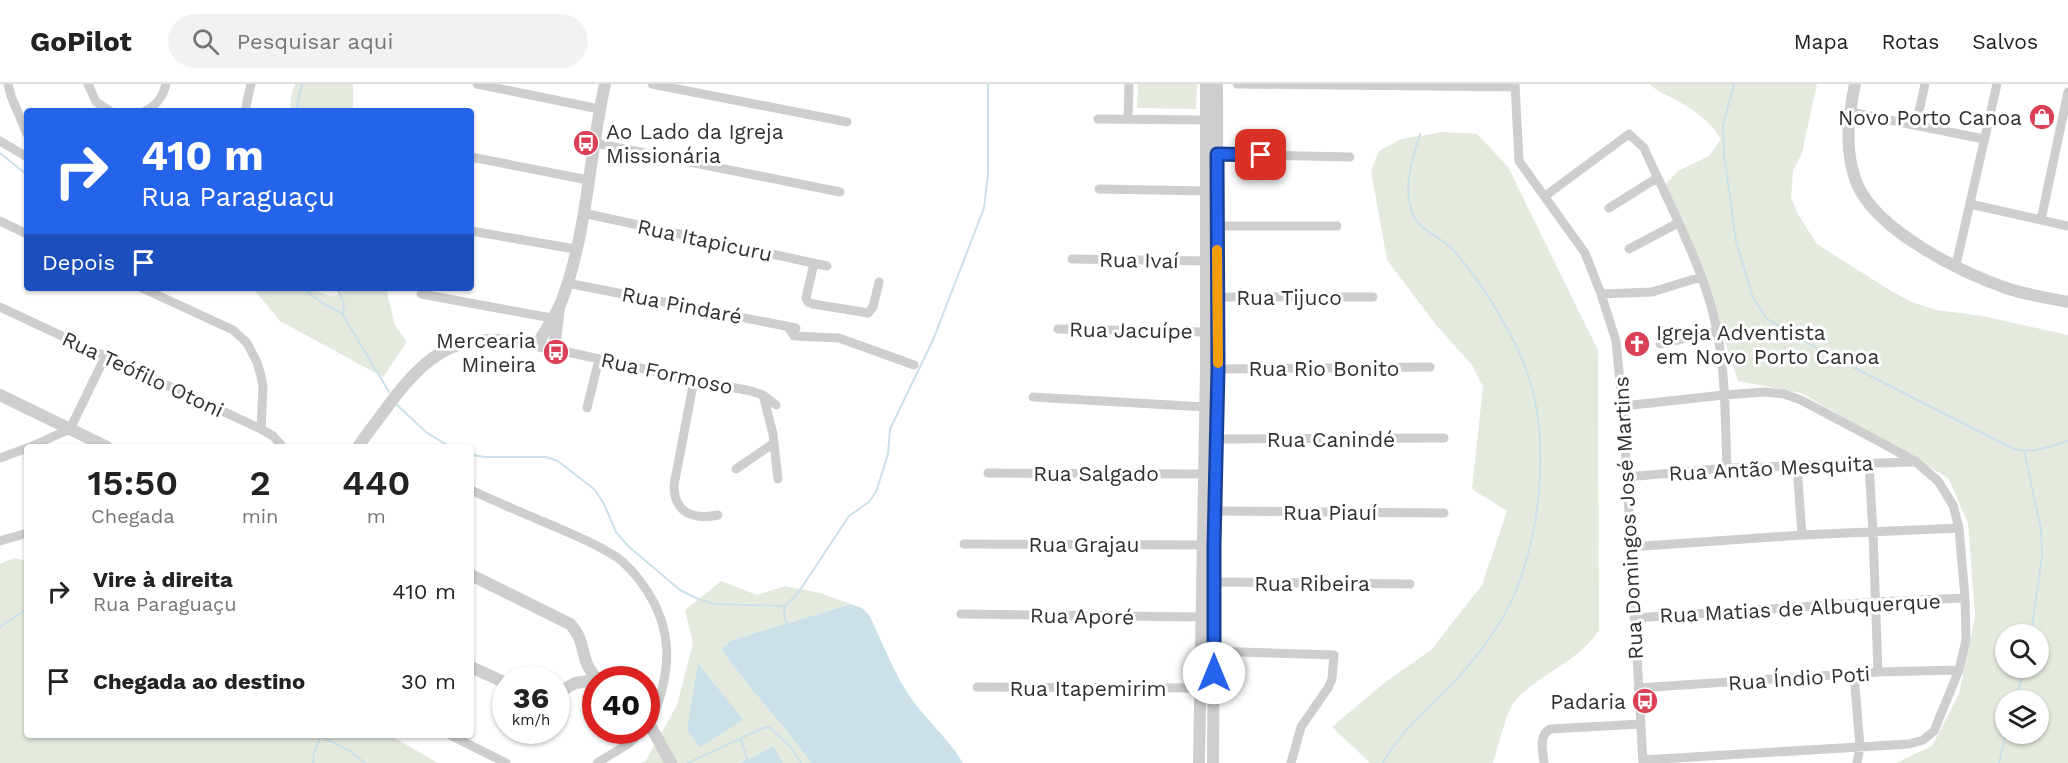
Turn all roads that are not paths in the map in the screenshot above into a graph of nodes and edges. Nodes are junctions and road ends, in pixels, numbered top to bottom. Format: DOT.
graph roads {
  1 [pos="8,84"];
  2 [pos="88,84"];
  3 [pos="166,84"];
  4 [pos="251,84"];
  5 [pos="477,84"];
  6 [pos="605,84"];
  7 [pos="652,84"];
  8 [pos="1129,84"];
  9 [pos="1206,84"];
  10 [pos="1217,84"];
  11 [pos="1236,84"];
  12 [pos="1855,84"];
  13 [pos="1925,84"];
  14 [pos="1997,84"];
  15 [pos="1515,85"];
  16 [pos="2068,92"];
  17 [pos="105,108"];
  18 [pos="150,108"];
  19 [pos="246,108"];
  20 [pos="599,110"];
  21 [pos="1850,112"];
  22 [pos="1098,119"];
  23 [pos="1128,119"];
  24 [pos="1206,120"];
  25 [pos="847,122"];
  26 [pos="1916,125"];
  27 [pos="24,127"];
  28 [pos="1984,139"];
  29 [pos="0,141"];
  30 [pos="595,143"];
  31 [pos="1211,154"];
  32 [pos="24,155"];
  33 [pos="1350,157"];
  34 [pos="474,158"];
  35 [pos="1658,178"];
  36 [pos="588,180"];
  37 [pos="1100,189"];
  38 [pos="1206,191"];
  39 [pos="840,192"];
  40 [pos="1545,196"];
  41 [pos="1970,204"];
  42 [pos="1609,208"];
  43 [pos="583,213"];
  44 [pos="2041,220"];
  45 [pos="0,222"];
  46 [pos="1678,223"];
  47 [pos="1216,226"];
  48 [pos="1337,226"];
  49 [pos="2068,226"];
  50 [pos="474,232"];
  51 [pos="24,233"];
  52 [pos="575,249"];
  53 [pos="1629,249"];
  54 [pos="1072,259"];
  55 [pos="1206,261"];
  56 [pos="814,263"];
  57 [pos="1956,265"];
  58 [pos="827,266"];
  59 [pos="1701,277"];
  60 [pos="879,282"];
  61 [pos="567,283"];
  62 [pos="148,291"];
  63 [pos="421,294"];
  64 [pos="1601,294"];
  65 [pos="1211,297"];
  66 [pos="1373,297"];
  67 [pos="2068,302"];
  68 [pos="0,307"];
  69 [pos="556,315"];
  70 [pos="1058,329"];
  71 [pos="1718,331"];
  72 [pos="1205,332"];
  73 [pos="1660,344"];
  74 [pos="537,345"];
  75 [pos="554,349"];
  76 [pos="105,357"];
  77 [pos="599,359"];
  78 [pos="914,364"];
  79 [pos="1430,367"];
  80 [pos="1218,369"];
  81 [pos="694,380"];
  82 [pos="0,395"];
  83 [pos="763,395"];
  84 [pos="1724,395"];
  85 [pos="1033,397"];
  86 [pos="776,405"];
  87 [pos="1623,406"];
  88 [pos="587,408"];
  89 [pos="1205,410"];
  90 [pos="70,429"];
  91 [pos="261,429"];
  92 [pos="1444,438"];
  93 [pos="1211,441"];
  94 [pos="774,443"];
  95 [pos="37,444"];
  96 [pos="101,444"];
  97 [pos="280,444"];
  98 [pos="360,444"];
  99 [pos="24,449"];
  100 [pos="0,458"];
  101 [pos="1916,462"];
  102 [pos="1869,463"];
  103 [pos="1797,466"];
  104 [pos="1727,468"];
  105 [pos="736,469"];
  106 [pos="1210,472"];
  107 [pos="988,473"];
  108 [pos="1627,477"];
  109 [pos="778,479"];
  110 [pos="474,491"];
  111 [pos="1216,511"];
  112 [pos="1444,513"];
  113 [pos="718,516"];
  114 [pos="1959,528"];
  115 [pos="1873,532"];
  116 [pos="24,534"];
  117 [pos="1802,535"];
  118 [pos="0,541"];
  119 [pos="964,544"];
  120 [pos="1203,545"];
  121 [pos="1630,547"];
  122 [pos="474,576"];
  123 [pos="1215,582"];
  124 [pos="1410,584"];
  125 [pos="1965,598"];
  126 [pos="1875,602"];
  127 [pos="962,614"];
  128 [pos="1202,617"];
  129 [pos="1634,618"];
  130 [pos="1208,651"];
  131 [pos="584,660"];
  132 [pos="588,666"];
  133 [pos="474,668"];
  134 [pos="1959,670"];
  135 [pos="1878,672"];
  136 [pos="1854,674"];
  137 [pos="492,677"];
  138 [pos="582,682"];
  139 [pos="575,683"];
  140 [pos="570,686"];
  141 [pos="977,687"];
  142 [pos="1200,688"];
  143 [pos="1638,688"];
  144 [pos="660,700"];
  145 [pos="1641,724"];
  146 [pos="456,738"];
  147 [pos="628,744"];
  148 [pos="659,744"];
  149 [pos="1860,747"];
  150 [pos="1643,762"];
  151 [pos="506,763"];
  152 [pos="597,763"];
  153 [pos="671,763"];
  154 [pos="1199,763"];
  155 [pos="1213,763"];
  156 [pos="1291,763"];
  157 [pos="1544,763"];
  158 [pos="1857,763"];
  1 -- 27 [label="street"];
  2 -- 17 [label="street"];
  3 -- 18 [label="street"];
  4 -- 19 [label="street"];
  5 -- 20 [label="street"];
  6 -- 20 [label="street"];
  7 -- 25 [label="street"];
  8 -- 23 [label="street"];
  9 -- 24 [label="street"];
  10 -- 31 [label="street"];
  11 -- 15 [label="street"];
  12 -- 21 [label="street"];
  13 -- 26 [label="street"];
  14 -- 28 [label="street"];
  15 -- 40 [label="street, Rua Domingos José Martins"];
  16 -- 44 [label="street"];
  20 -- 30 [label="street"];
  21 -- 26 [label="street"];
  21 -- 57 [label="street"];
  22 -- 23 [label="street"];
  23 -- 24 [label="street"];
  24 -- 31 [label="street"];
  26 -- 28 [label="street"];
  28 -- 41 [label="street"];
  29 -- 32 [label="street"];
  30 -- 36 [label="street"];
  30 -- 39 [label="street"];
  31 -- 33 [label="street"];
  31 -- 38 [label="street"];
  31 -- 47 [label="street"];
  34 -- 36 [label="street"];
  35 -- 40 [label="street"];
  35 -- 42 [label="street"];
  35 -- 46 [label="street"];
  36 -- 43 [label="street"];
  37 -- 38 [label="street"];
  38 -- 55 [label="street"];
  40 -- 64 [label="street, Rua Domingos José Martins"];
  41 -- 44 [label="street"];
  41 -- 57 [label="street"];
  43 -- 52 [label="street"];
  43 -- 56 [label="street, Rua Itapicuru"];
  44 -- 49 [label="street"];
  45 -- 51 [label="street"];
  46 -- 53 [label="street"];
  46 -- 59 [label="street"];
  47 -- 48 [label="street"];
  47 -- 65 [label="street"];
  50 -- 52 [label="street"];
  52 -- 61 [label="street"];
  54 -- 55 [label="street, Rua Ivaí"];
  55 -- 65 [label="street"];
  56 -- 58 [label="street, Rua Itapicuru"];
  56 -- 60 [label="street"];
  57 -- 67 [label="street"];
  59 -- 64 [label="street"];
  59 -- 71 [label="street"];
  61 -- 69 [label="street"];
  61 -- 78 [label="street, Rua Pindaré"];
  62 -- 91 [label="street"];
  63 -- 69 [label="street"];
  64 -- 87 [label="street, Rua Domingos José Martins"];
  65 -- 66 [label="street, Rua Tijuco"];
  65 -- 72 [label="street"];
  65 -- 80 [label="street"];
  68 -- 76 [label="street, Rua Teófilo Otoni"];
  69 -- 74 [label="street"];
  69 -- 75 [label="street"];
  70 -- 72 [label="street, Rua Jacuípe"];
  71 -- 73 [label="street"];
  71 -- 84 [label="street"];
  72 -- 89 [label="street"];
  74 -- 75 [label="street"];
  74 -- 98 [label="street"];
  75 -- 77 [label="street, Rua Formoso"];
  76 -- 90 [label="street"];
  76 -- 91 [label="street, Rua Teófilo Otoni"];
  77 -- 81 [label="street, Rua Formoso"];
  77 -- 88 [label="street"];
  79 -- 80 [label="street, Rua Rio Bonito"];
  80 -- 93 [label="street"];
  81 -- 83 [label="street, Rua Formoso"];
  81 -- 113 [label="street"];
  82 -- 90 [label="street"];
  83 -- 86 [label="street, Rua Formoso"];
  83 -- 94 [label="street"];
  84 -- 87 [label="street"];
  84 -- 101 [label="street"];
  84 -- 104 [label="street"];
  85 -- 89 [label="street"];
  87 -- 108 [label="street, Rua Domingos José Martins"];
  89 -- 93 [label="street"];
  90 -- 95 [label="street"];
  90 -- 96 [label="street"];
  91 -- 97 [label="street, Rua Teófilo Otoni"];
  92 -- 93 [label="street, Rua Canindé"];
  93 -- 106 [label="street"];
  94 -- 105 [label="street"];
  94 -- 109 [label="street"];
  99 -- 100 [label="street"];
  101 -- 102 [label="street, Rua Antão Mesquita"];
  101 -- 114 [label="street"];
  102 -- 103 [label="street, Rua Antão Mesquita"];
  102 -- 115 [label="street"];
  103 -- 104 [label="street, Rua Antão Mesquita"];
  103 -- 117 [label="street"];
  104 -- 108 [label="street, Rua Antão Mesquita"];
  106 -- 107 [label="street, Rua Salgado"];
  106 -- 111 [label="street"];
  106 -- 120 [label="street"];
  108 -- 121 [label="street, Rua Domingos José Martins"];
  110 -- 144 [label="street"];
  111 -- 112 [label="street, Rua Piauí"];
  111 -- 123 [label="street"];
  114 -- 115 [label="street"];
  114 -- 125 [label="street"];
  115 -- 117 [label="street"];
  115 -- 126 [label="street"];
  116 -- 118 [label="street"];
  117 -- 121 [label="street"];
  119 -- 120 [label="street, Rua Grajau"];
  120 -- 128 [label="street"];
  121 -- 129 [label="street, Rua Domingos José Martins"];
  122 -- 131 [label="street"];
  123 -- 124 [label="street, Rua Ribeira"];
  123 -- 130 [label="street"];
  125 -- 126 [label="street, Rua Matias de Albuquerque"];
  125 -- 134 [label="street"];
  126 -- 129 [label="street, Rua Matias de Albuquerque"];
  126 -- 135 [label="street"];
  127 -- 128 [label="street, Rua Aporé"];
  128 -- 130 [label="street"];
  129 -- 143 [label="street, Rua Domingos José Martins"];
  130 -- 142 [label="street"];
  130 -- 155 [label="street"];
  130 -- 156 [label="street"];
  131 -- 132 [label="street"];
  131 -- 139 [label="street"];
  133 -- 137 [label="street"];
  134 -- 135 [label="street, Rua Índio Poti"];
  134 -- 149 [label="street"];
  135 -- 136 [label="street, Rua Índio Poti"];
  136 -- 143 [label="street, Rua Índio Poti"];
  136 -- 149 [label="street"];
  138 -- 139 [label="street"];
  139 -- 140 [label="street"];
  141 -- 142 [label="street, Rua Itapemirim"];
  142 -- 154 [label="street"];
  143 -- 145 [label="street, Rua Domingos José Martins"];
  145 -- 150 [label="street, Rua Domingos José Martins"];
  145 -- 157 [label="street"];
  146 -- 151 [label="street"];
  147 -- 152 [label="street"];
  148 -- 153 [label="street"];
  149 -- 150 [label="street"];
  149 -- 158 [label="street"];
}
